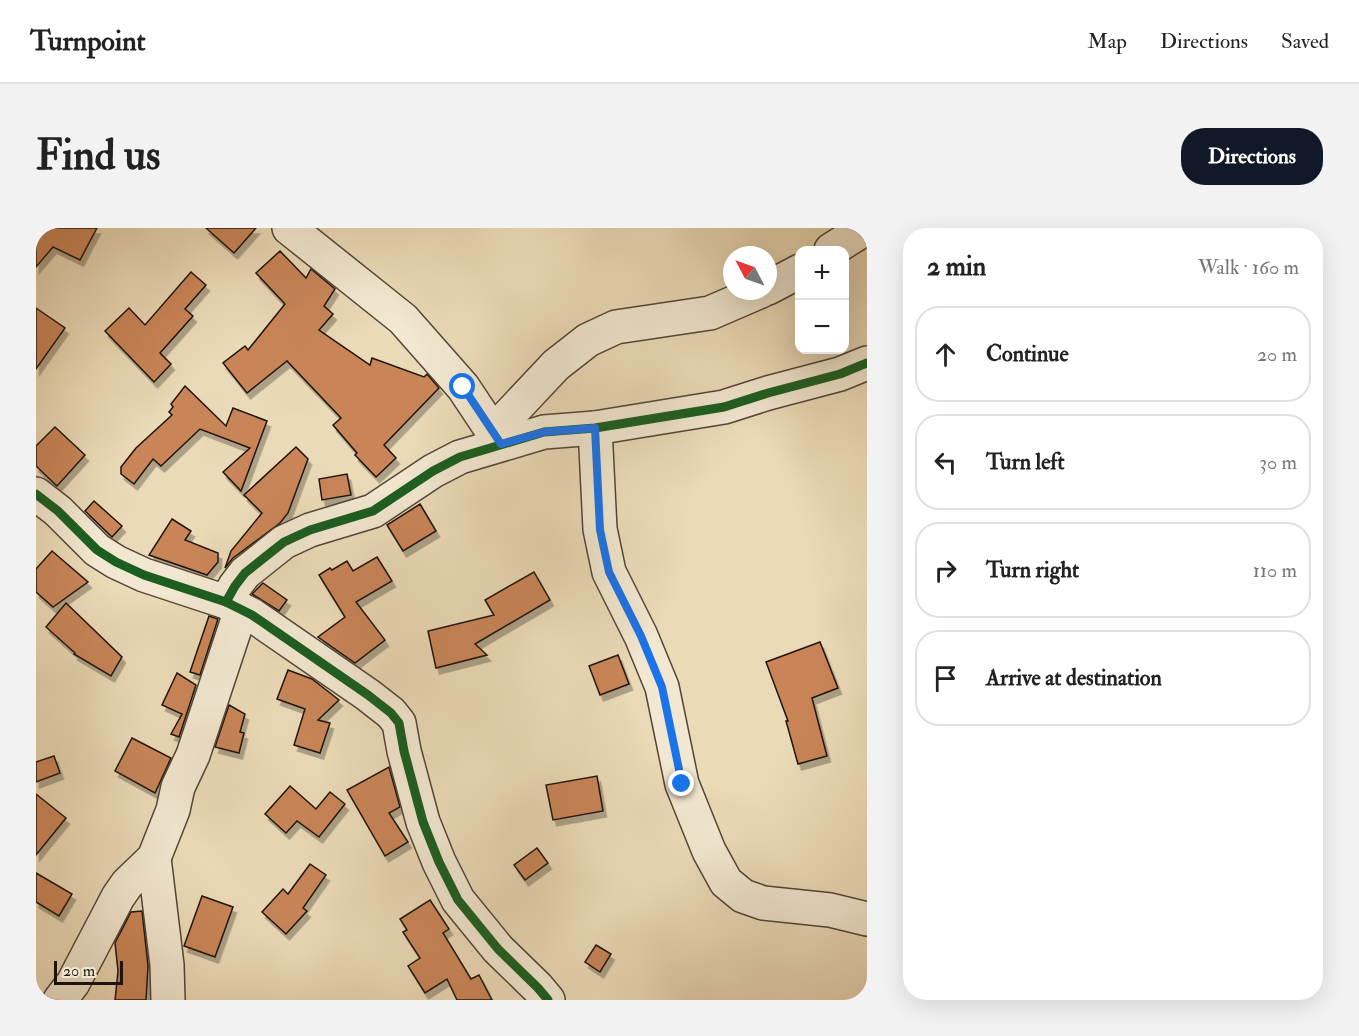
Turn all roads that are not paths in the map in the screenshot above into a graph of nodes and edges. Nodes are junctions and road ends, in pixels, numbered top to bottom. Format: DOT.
graph roads {
  1 [pos="289,228"];
  2 [pos="866,228"];
  3 [pos="837,246"];
  4 [pos="795,274"];
  5 [pos="777,283"];
  6 [pos="740,300"];
  7 [pos="867,363"];
  8 [pos="595,428"];
  9 [pos="497,438"];
  10 [pos="36,494"];
  11 [pos="233,605"];
  12 [pos="154,858"];
  13 [pos="867,919"];
  14 [pos="60,1000"];
  15 [pos="168,1000"];
  16 [pos="548,1000"];
  1 -- 9 [label="street"];
  2 -- 3 [label="street"];
  4 -- 5 [label="street"];
  6 -- 9 [label="street"];
  7 -- 8 [label="street"];
  8 -- 9 [label="street"];
  8 -- 13 [label="street"];
  9 -- 11 [label="street"];
  10 -- 11 [label="street"];
  11 -- 12 [label="street"];
  11 -- 16 [label="street"];
  12 -- 14 [label="street"];
  12 -- 15 [label="street"];
}
